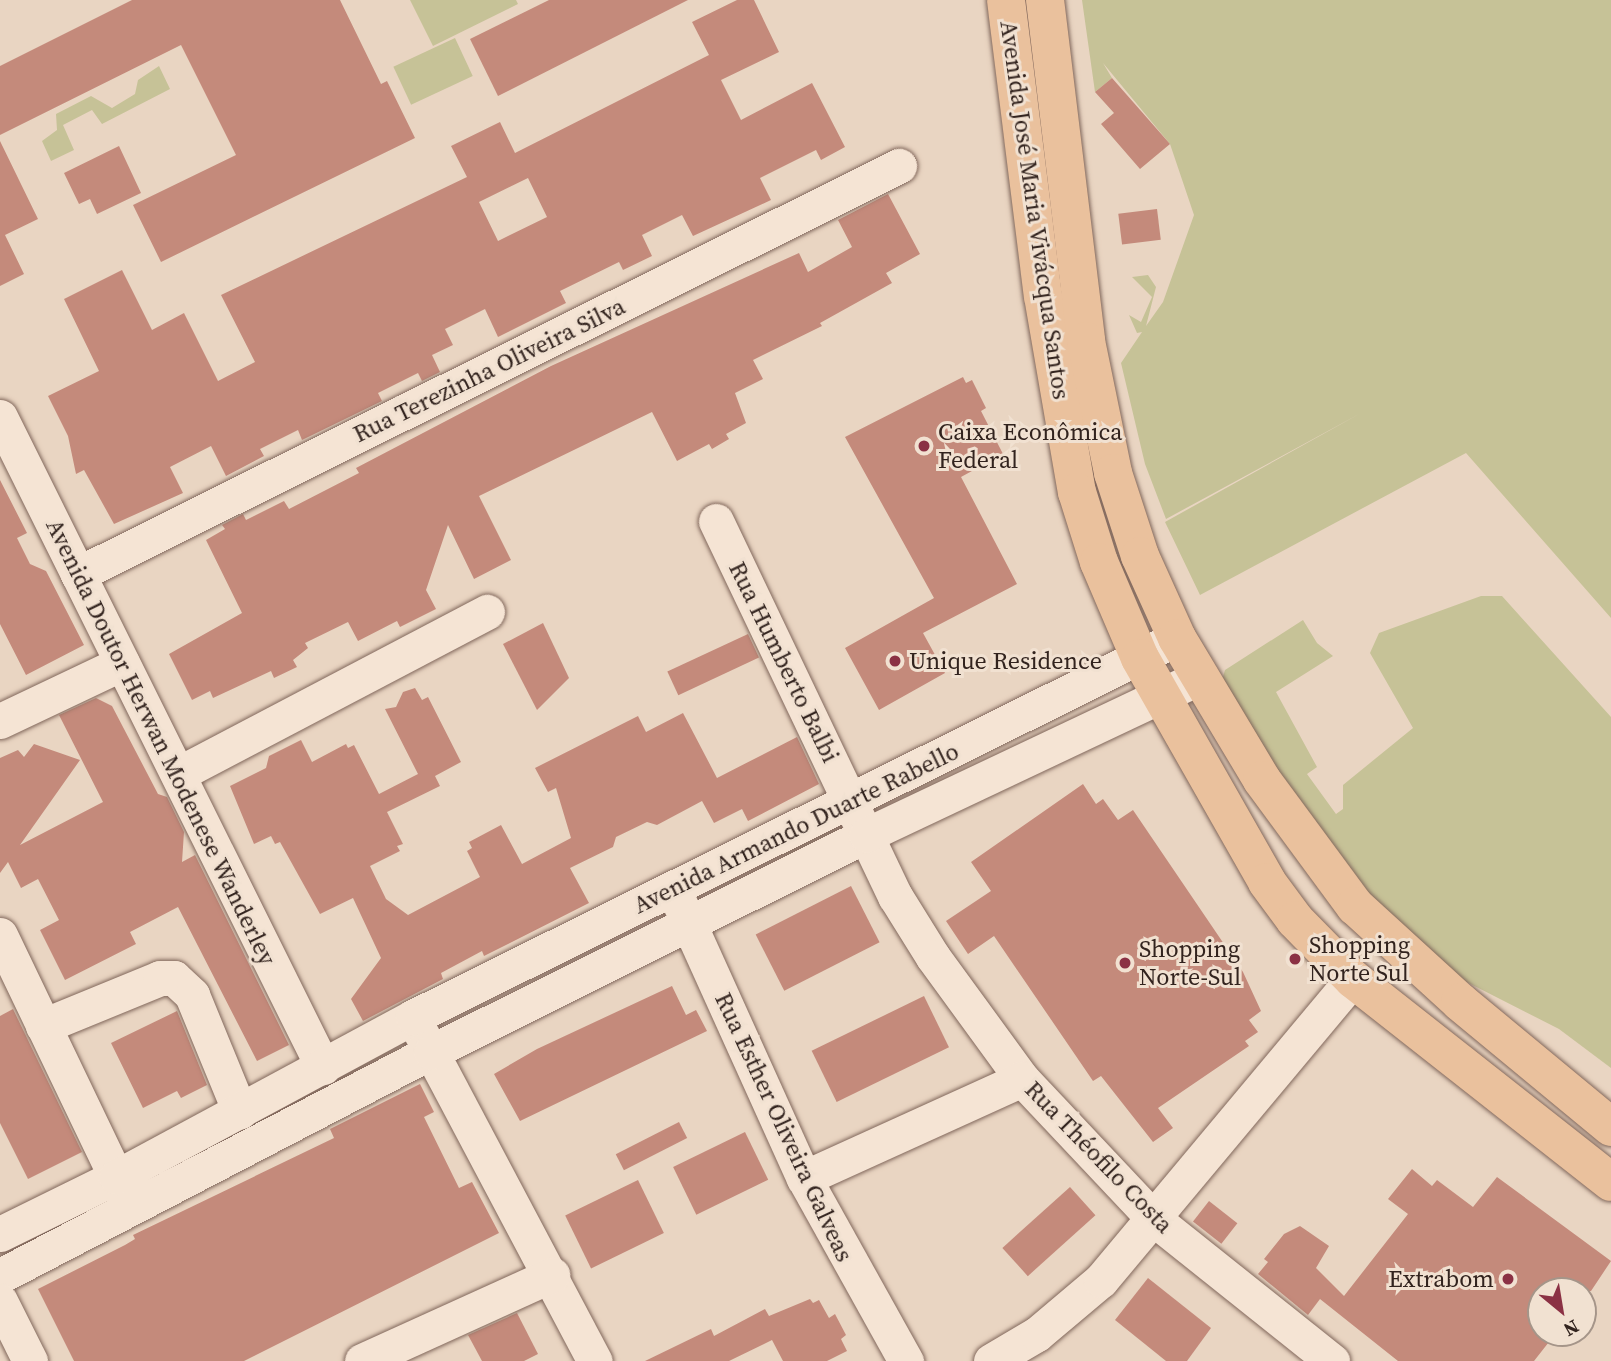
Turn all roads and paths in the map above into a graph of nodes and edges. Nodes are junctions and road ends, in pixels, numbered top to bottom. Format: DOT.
graph roads {
  1 [pos="1006,0"];
  2 [pos="1045,0"];
  3 [pos="899,166"];
  4 [pos="0,416"];
  5 [pos="716,521"];
  6 [pos="78,574"];
  7 [pos="487,612"];
  8 [pos="1177,638"];
  9 [pos="1140,658"];
  10 [pos="122,663"];
  11 [pos="1198,678"];
  12 [pos="1160,696"];
  13 [pos="0,721"];
  14 [pos="178,774"];
  15 [pos="852,802"];
  16 [pos="866,835"];
  17 [pos="672,888"];
  18 [pos="690,926"];
  19 [pos="0,935"];
  20 [pos="8,971"];
  21 [pos="1353,979"];
  22 [pos="413,1017"];
  23 [pos="43,1026"];
  24 [pos="431,1052"];
  25 [pos="323,1068"];
  26 [pos="1022,1079"];
  27 [pos="240,1112"];
  28 [pos="1611,1127"];
  29 [pos="804,1178"];
  30 [pos="1611,1182"];
  31 [pos="123,1191"];
  32 [pos="1154,1219"];
  33 [pos="0,1234"];
  34 [pos="552,1275"];
  35 [pos="0,1276"];
  36 [pos="0,1301"];
  37 [pos="30,1361"];
  38 [pos="362,1361"];
  39 [pos="595,1361"];
  40 [pos="906,1361"];
  41 [pos="991,1361"];
  42 [pos="1332,1361"];
  1 -- 9 [label="main road, Avenida José Maria Vivácqua Santos"];
  2 -- 8 [label="main road, Avenida José Maria Vivácqua Santos"];
  3 -- 6 [label="street, Rua Terezinha Oliveira Silva"];
  4 -- 6 [label="street, Avenida Doutor Herwan Modenese Wanderley"];
  5 -- 15 [label="street, Rua Humberto Balbi"];
  6 -- 10 [label="street, Avenida Doutor Herwan Modenese Wanderley"];
  7 -- 14 [label="street"];
  8 -- 9 [label="street, Avenida Armando Duarte Rabello"];
  8 -- 11 [label="main road, Avenida José Maria Vivácqua Santos"];
  9 -- 12 [label="main road, Avenida José Maria Vivácqua Santos"];
  9 -- 15 [label="street, Avenida Armando Duarte Rabello"];
  10 -- 13 [label="street"];
  10 -- 14 [label="street, Avenida Doutor Herwan Modenese Wanderley"];
  11 -- 12 [label="street, Avenida Armando Duarte Rabello"];
  11 -- 28 [label="main road, Avenida José Maria Vivácqua Santos"];
  12 -- 16 [label="street, Avenida Armando Duarte Rabello"];
  12 -- 21 [label="main road, Avenida José Maria Vivácqua Santos"];
  14 -- 25 [label="street, Avenida Doutor Herwan Modenese Wanderley"];
  15 -- 16 [label="street, Rua Théofilo Costa"];
  15 -- 17 [label="street, Avenida Armando Duarte Rabello"];
  16 -- 18 [label="street, Avenida Armando Duarte Rabello"];
  16 -- 26 [label="street, Rua Théofilo Costa"];
  17 -- 18 [label="street, Rua Esther Oliveira Galveas"];
  17 -- 22 [label="street, Avenida Armando Duarte Rabello"];
  18 -- 24 [label="street, Avenida Armando Duarte Rabello"];
  18 -- 29 [label="street, Rua Esther Oliveira Galveas"];
  19 -- 20 [label="street"];
  20 -- 23 [label="street"];
  21 -- 30 [label="main road, Avenida José Maria Vivácqua Santos"];
  21 -- 32 [label="street"];
  22 -- 24 [label="street"];
  22 -- 25 [label="street, Avenida Armando Duarte Rabello"];
  23 -- 27 [label="street"];
  23 -- 31 [label="street"];
  24 -- 31 [label="street, Avenida Armando Duarte Rabello"];
  24 -- 34 [label="street"];
  25 -- 27 [label="street, Avenida Armando Duarte Rabello"];
  26 -- 29 [label="street"];
  26 -- 32 [label="street, Rua Théofilo Costa"];
  27 -- 31 [label="street, Avenida Armando Duarte Rabello"];
  29 -- 40 [label="street, Rua Esther Oliveira Galveas"];
  31 -- 33 [label="street"];
  31 -- 35 [label="street"];
  32 -- 41 [label="street"];
  32 -- 42 [label="street, Rua Théofilo Costa"];
  34 -- 38 [label="street"];
  34 -- 39 [label="street"];
  36 -- 37 [label="street"];
}
